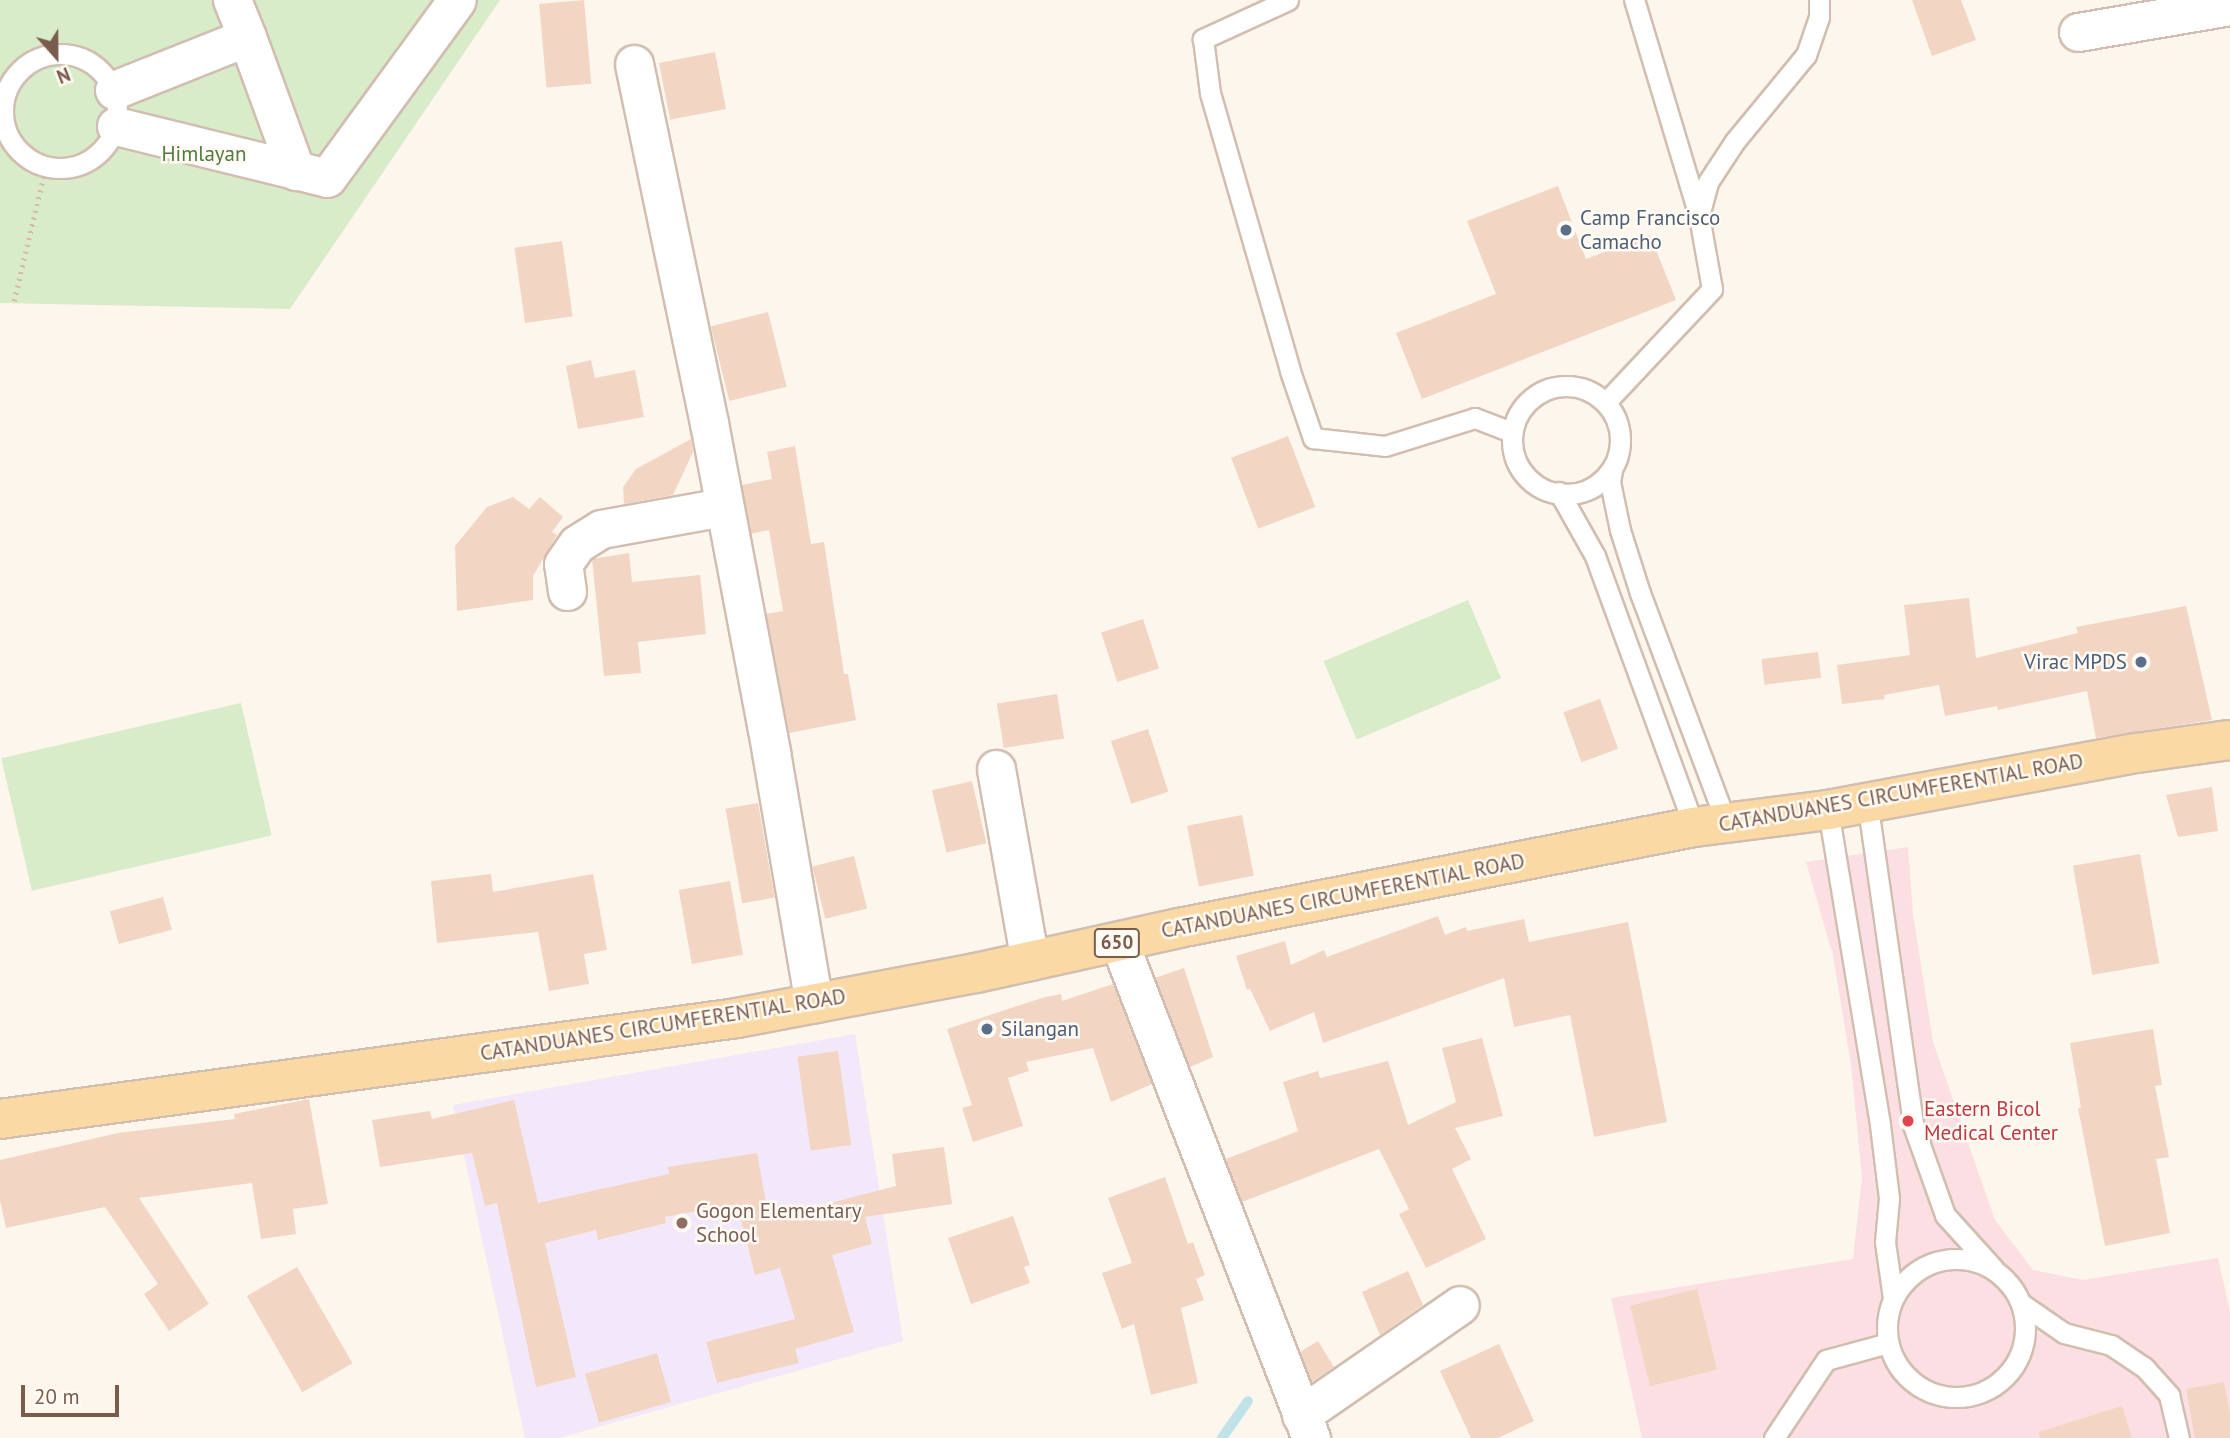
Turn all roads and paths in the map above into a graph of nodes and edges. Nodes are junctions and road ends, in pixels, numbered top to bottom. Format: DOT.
graph roads {
  1 [pos="232,0"];
  2 [pos="457,0"];
  3 [pos="1288,0"];
  4 [pos="1634,0"];
  5 [pos="1818,0"];
  6 [pos="2230,6"];
  7 [pos="2078,32"];
  8 [pos="247,37"];
  9 [pos="634,64"];
  10 [pos="2,97"];
  11 [pos="115,108"];
  12 [pos="46,166"];
  13 [pos="296,171"];
  14 [pos="1699,216"];
  15 [pos="14,301"];
  16 [pos="1606,402"];
  17 [pos="1511,432"];
  18 [pos="1612,470"];
  19 [pos="1559,492"];
  20 [pos="723,507"];
  21 [pos="568,590"];
  22 [pos="2230,740"];
  23 [pos="996,769"];
  24 [pos="1867,800"];
  25 [pos="1828,810"];
  26 [pos="1710,825"];
  27 [pos="1119,942"];
  28 [pos="1030,961"];
  29 [pos="814,1003"];
  30 [pos="0,1119"];
  31 [pos="1994,1269"];
  32 [pos="1893,1298"];
  33 [pos="2022,1304"];
  34 [pos="1460,1305"];
  35 [pos="1888,1343"];
  36 [pos="1306,1426"];
  37 [pos="1774,1438"];
  38 [pos="2179,1438"];
  1 -- 8 [label="street"];
  2 -- 13 [label="street"];
  3 -- 17 [label="lane"];
  4 -- 14 [label="lane"];
  5 -- 14 [label="lane"];
  6 -- 7 [label="street"];
  8 -- 11 [label="street"];
  8 -- 13 [label="street"];
  9 -- 20 [label="street"];
  10 -- 11 [label="lane"];
  10 -- 12 [label="lane"];
  11 -- 12 [label="lane"];
  11 -- 13 [label="street"];
  12 -- 15 [label="path"];
  14 -- 16 [label="lane"];
  16 -- 17 [label="lane"];
  16 -- 18 [label="lane"];
  17 -- 19 [label="lane"];
  18 -- 19 [label="lane"];
  18 -- 26 [label="lane"];
  19 -- 26 [label="lane"];
  20 -- 21 [label="street"];
  20 -- 29 [label="street"];
  22 -- 24 [label="main road, CATANDUANES CIRCUMFERENTIAL ROAD / 650"];
  23 -- 28 [label="street"];
  24 -- 25 [label="main road, CATANDUANES CIRCUMFERENTIAL ROAD / 650"];
  24 -- 31 [label="lane"];
  25 -- 26 [label="main road, CATANDUANES CIRCUMFERENTIAL ROAD / 650"];
  25 -- 32 [label="lane"];
  26 -- 27 [label="main road, CATANDUANES CIRCUMFERENTIAL ROAD / 650"];
  27 -- 28 [label="main road, CATANDUANES CIRCUMFERENTIAL ROAD / 650"];
  27 -- 36 [label="street"];
  28 -- 29 [label="main road, CATANDUANES CIRCUMFERENTIAL ROAD / 650"];
  29 -- 30 [label="main road, CATANDUANES CIRCUMFERENTIAL ROAD / 650"];
  31 -- 32 [label="lane"];
  31 -- 33 [label="lane"];
  32 -- 35 [label="lane"];
  33 -- 35 [label="lane"];
  33 -- 38 [label="lane"];
  34 -- 36 [label="street"];
  35 -- 37 [label="lane"];
}
